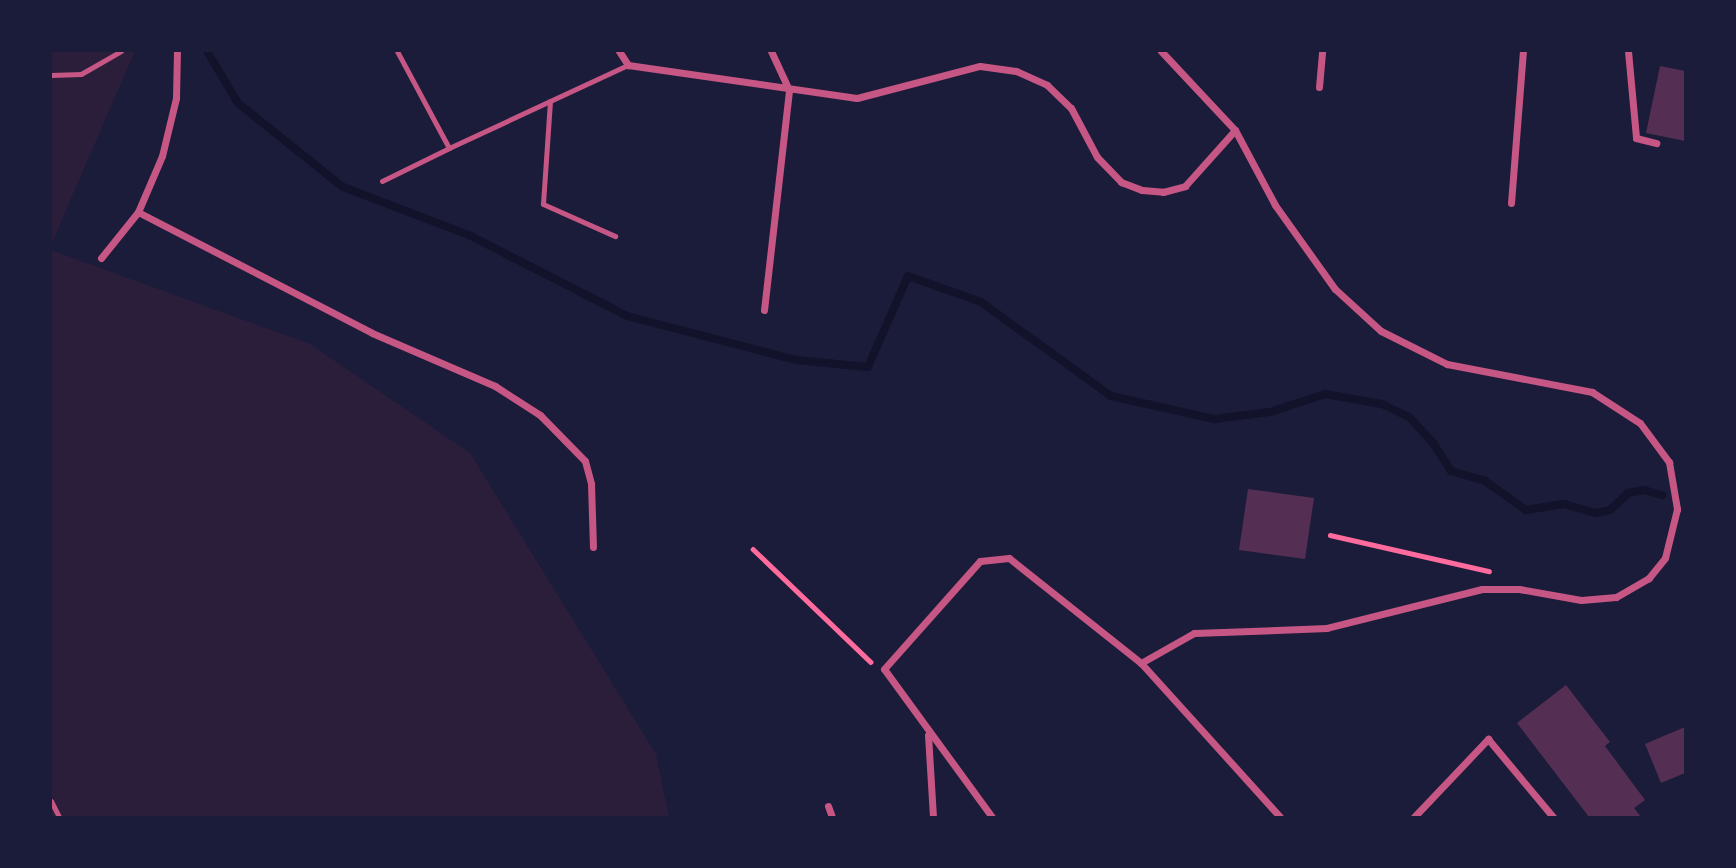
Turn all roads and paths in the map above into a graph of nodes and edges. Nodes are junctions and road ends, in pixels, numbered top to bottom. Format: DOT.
graph roads {
  1 [pos="121,51"];
  2 [pos="177,51"];
  3 [pos="397,51"];
  4 [pos="620,51"];
  5 [pos="771,51"];
  6 [pos="1161,51"];
  7 [pos="1322,51"];
  8 [pos="1523,51"];
  9 [pos="1628,51"];
  10 [pos="628,65"];
  11 [pos="51,75"];
  12 [pos="1319,87"];
  13 [pos="789,90"];
  14 [pos="550,101"];
  15 [pos="1235,130"];
  16 [pos="1657,143"];
  17 [pos="449,148"];
  18 [pos="382,181"];
  19 [pos="1511,203"];
  20 [pos="138,212"];
  21 [pos="615,236"];
  22 [pos="101,258"];
  23 [pos="764,310"];
  24 [pos="1330,535"];
  25 [pos="593,547"];
  26 [pos="753,549"];
  27 [pos="1519,589"];
  28 [pos="1141,663"];
  29 [pos="884,670"];
  30 [pos="928,734"];
  31 [pos="51,801"];
  32 [pos="828,806"];
  33 [pos="59,817"];
  34 [pos="832,817"];
  35 [pos="933,817"];
  36 [pos="992,817"];
  37 [pos="1280,817"];
  38 [pos="1414,817"];
  39 [pos="1553,817"];
  1 -- 11 [label="lane"];
  2 -- 20 [label="street"];
  3 -- 17 [label="lane"];
  4 -- 10 [label="street"];
  5 -- 13 [label="street"];
  6 -- 15 [label="street"];
  7 -- 12 [label="street"];
  8 -- 19 [label="street"];
  9 -- 16 [label="street"];
  10 -- 13 [label="street"];
  10 -- 14 [label="lane"];
  13 -- 15 [label="street"];
  13 -- 23 [label="street"];
  14 -- 17 [label="lane"];
  14 -- 21 [label="lane"];
  15 -- 27 [label="street"];
  17 -- 18 [label="lane"];
  20 -- 22 [label="street"];
  20 -- 25 [label="street"];
  24 -- 27 [label="path"];
  26 -- 29 [label="path"];
  27 -- 28 [label="street"];
  28 -- 29 [label="street"];
  28 -- 37 [label="street"];
  29 -- 30 [label="street"];
  30 -- 35 [label="street"];
  30 -- 36 [label="street"];
  31 -- 33 [label="lane"];
  32 -- 34 [label="street"];
  38 -- 39 [label="street"];
}
